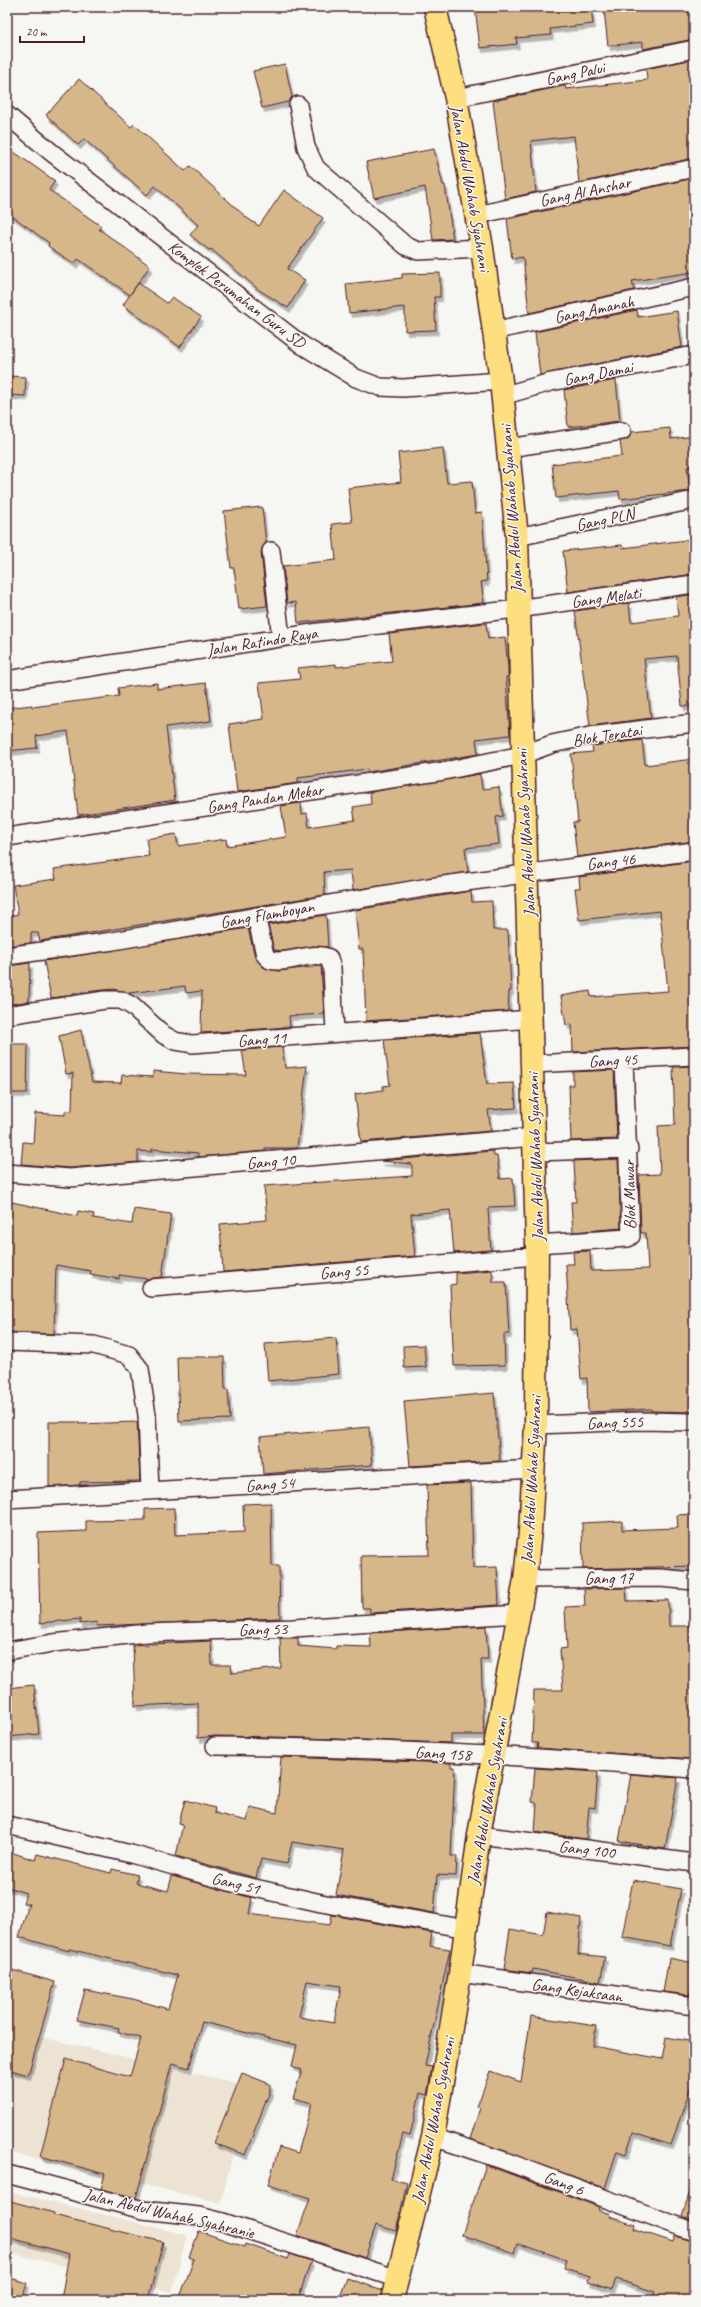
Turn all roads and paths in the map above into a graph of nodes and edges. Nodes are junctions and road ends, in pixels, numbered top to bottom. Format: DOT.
graph roads {
  1 [pos="435,7"];
  2 [pos="694,49"];
  3 [pos="456,98"];
  4 [pos="298,105"];
  5 [pos="7,115"];
  6 [pos="694,168"];
  7 [pos="477,215"];
  8 [pos="482,248"];
  9 [pos="694,287"];
  10 [pos="493,331"];
  11 [pos="694,355"];
  12 [pos="502,388"];
  13 [pos="622,431"];
  14 [pos="508,448"];
  15 [pos="694,500"];
  16 [pos="517,537"];
  17 [pos="271,551"];
  18 [pos="694,584"];
  19 [pos="517,609"];
  20 [pos="281,638"];
  21 [pos="7,680"];
  22 [pos="694,723"];
  23 [pos="522,755"];
  24 [pos="7,837"];
  25 [pos="694,851"];
  26 [pos="528,872"];
  27 [pos="256,916"];
  28 [pos="7,956"];
  29 [pos="7,1015"];
  30 [pos="532,1019"];
  31 [pos="335,1033"];
  32 [pos="694,1056"];
  33 [pos="624,1060"];
  34 [pos="532,1064"];
  35 [pos="534,1144"];
  36 [pos="629,1149"];
  37 [pos="7,1173"];
  38 [pos="537,1250"];
  39 [pos="151,1288"];
  40 [pos="7,1342"];
  41 [pos="694,1422"];
  42 [pos="536,1425"];
  43 [pos="533,1469"];
  44 [pos="150,1491"];
  45 [pos="7,1498"];
  46 [pos="525,1579"];
  47 [pos="694,1581"];
  48 [pos="519,1614"];
  49 [pos="7,1651"];
  50 [pos="215,1746"];
  51 [pos="494,1755"];
  52 [pos="694,1769"];
  53 [pos="7,1825"];
  54 [pos="479,1836"];
  55 [pos="694,1863"];
  56 [pos="467,1929"];
  57 [pos="460,1974"];
  58 [pos="694,2006"];
  59 [pos="433,2137"];
  60 [pos="7,2174"];
  61 [pos="694,2232"];
  62 [pos="398,2279"];
  63 [pos="392,2300"];
  1 -- 3 [label="highway, Jalan Abdul Wahab Syahrani"];
  2 -- 3 [label="street, Gang Palui"];
  3 -- 7 [label="highway, Jalan Abdul Wahab Syahrani"];
  4 -- 8 [label="street"];
  5 -- 12 [label="street, Komplek Perumahan Guru SD"];
  6 -- 7 [label="street, Gang Al Anshar"];
  7 -- 8 [label="highway, Jalan Abdul Wahab Syahrani"];
  8 -- 10 [label="highway, Jalan Abdul Wahab Syahrani"];
  9 -- 10 [label="street, Gang Amanah"];
  10 -- 12 [label="highway, Jalan Abdul Wahab Syahrani"];
  11 -- 12 [label="street, Gang Damai"];
  12 -- 14 [label="highway, Jalan Abdul Wahab Syahrani"];
  13 -- 14 [label="street"];
  14 -- 16 [label="highway, Jalan Abdul Wahab Syahrani"];
  15 -- 16 [label="street, Gang PLN"];
  16 -- 19 [label="highway, Jalan Abdul Wahab Syahrani"];
  17 -- 20 [label="street"];
  18 -- 19 [label="street, Gang Melati"];
  19 -- 20 [label="street, Jalan Ratindo Raya"];
  19 -- 23 [label="highway, Jalan Abdul Wahab Syahrani"];
  20 -- 21 [label="street, Jalan Ratindo Raya"];
  22 -- 23 [label="street, Blok Teratai"];
  23 -- 24 [label="street, Gang Pandan Mekar"];
  23 -- 26 [label="highway, Jalan Abdul Wahab Syahrani"];
  25 -- 26 [label="street, Gang 46"];
  26 -- 27 [label="street, Gang Flamboyan"];
  26 -- 30 [label="highway, Jalan Abdul Wahab Syahrani"];
  27 -- 28 [label="street, Gang Flamboyan"];
  27 -- 31 [label="street"];
  29 -- 31 [label="street, Gang 11"];
  30 -- 31 [label="street, Gang 11"];
  30 -- 34 [label="highway, Jalan Abdul Wahab Syahrani"];
  32 -- 33 [label="street, Gang 45"];
  33 -- 34 [label="street, Gang 45"];
  33 -- 36 [label="street, Blok Mawar"];
  34 -- 35 [label="highway, Jalan Abdul Wahab Syahrani"];
  35 -- 36 [label="street, Gang 10"];
  35 -- 37 [label="street, Gang 10"];
  35 -- 38 [label="highway, Jalan Abdul Wahab Syahrani"];
  36 -- 38 [label="street, Blok Mawar"];
  38 -- 39 [label="street, Gang 55"];
  38 -- 42 [label="highway, Jalan Abdul Wahab Syahrani"];
  40 -- 44 [label="street"];
  41 -- 42 [label="street, Gang 555"];
  42 -- 43 [label="highway, Jalan Abdul Wahab Syahrani"];
  43 -- 44 [label="street, Gang 54"];
  43 -- 46 [label="highway, Jalan Abdul Wahab Syahrani"];
  44 -- 45 [label="street, Gang 54"];
  46 -- 47 [label="street, Gang 17"];
  46 -- 48 [label="highway, Jalan Abdul Wahab Syahrani"];
  48 -- 49 [label="street, Gang 53"];
  48 -- 51 [label="highway, Jalan Abdul Wahab Syahrani"];
  50 -- 51 [label="street, Gang 158"];
  51 -- 52 [label="street, Gang 158"];
  51 -- 54 [label="highway, Jalan Abdul Wahab Syahrani"];
  53 -- 56 [label="street, Gang 51"];
  54 -- 55 [label="street, Gang 100"];
  54 -- 56 [label="highway, Jalan Abdul Wahab Syahrani"];
  56 -- 57 [label="highway, Jalan Abdul Wahab Syahrani"];
  57 -- 58 [label="street, Gang Kejaksaan"];
  57 -- 59 [label="highway, Jalan Abdul Wahab Syahrani"];
  59 -- 61 [label="street, Gang 6"];
  59 -- 62 [label="highway, Jalan Abdul Wahab Syahrani"];
  60 -- 62 [label="street, Jalan Abdul Wahab Syahranie"];
  62 -- 63 [label="highway, Jalan Abdul Wahab Syahrani"];
}
